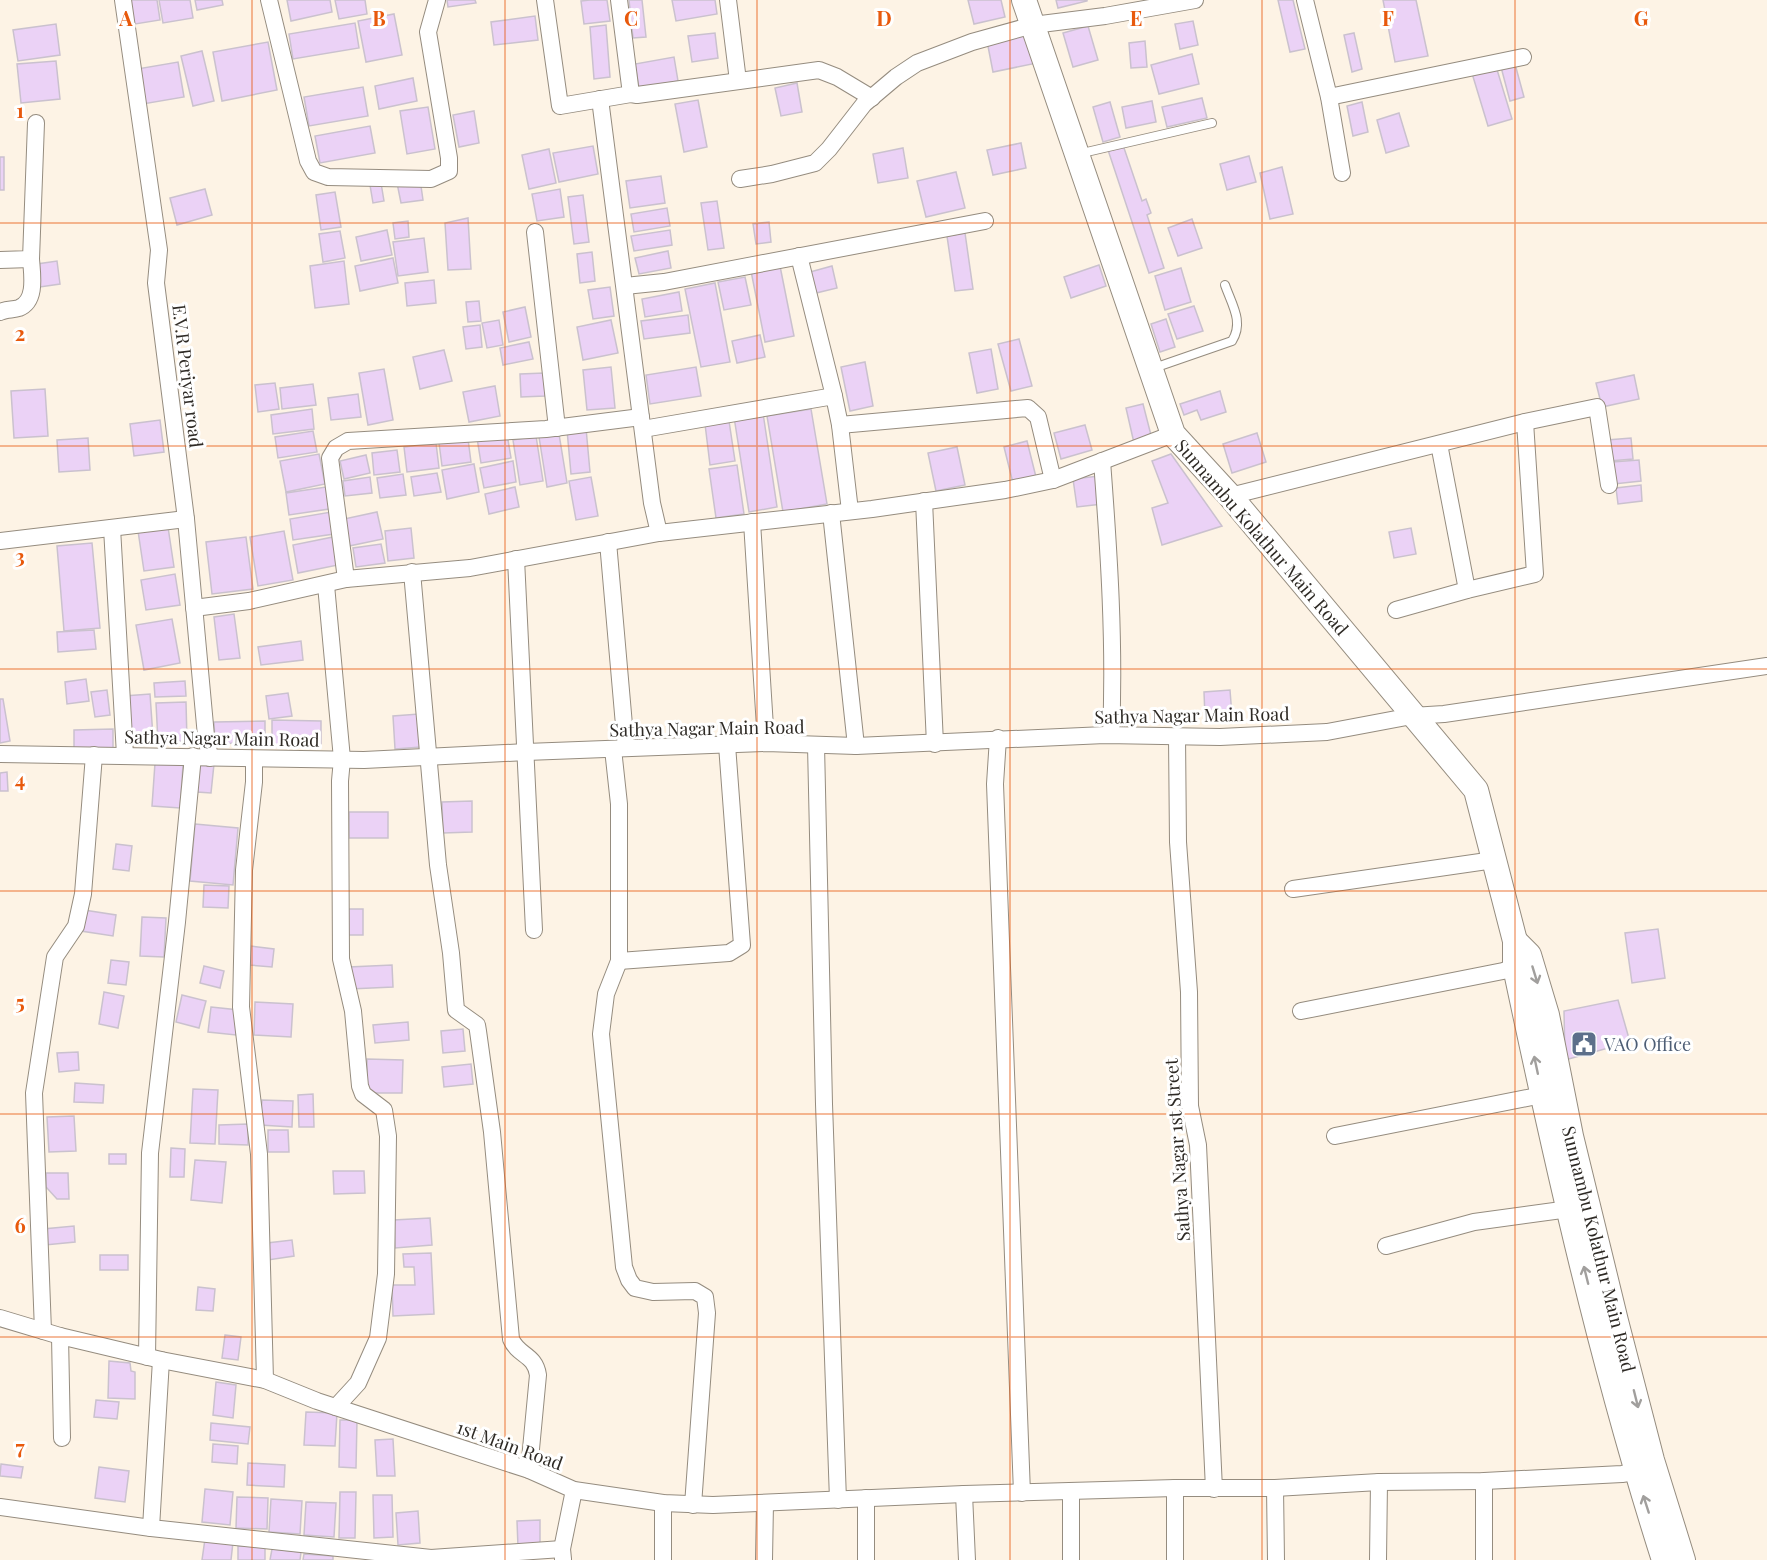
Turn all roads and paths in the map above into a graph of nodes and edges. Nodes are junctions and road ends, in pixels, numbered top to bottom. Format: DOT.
graph roads {
  1 [pos="123,0"];
  2 [pos="269,0"];
  3 [pos="437,0"];
  4 [pos="544,0"];
  5 [pos="619,0"];
  6 [pos="728,0"];
  7 [pos="1024,0"];
  8 [pos="1195,0"];
  9 [pos="1305,0"];
  10 [pos="1033,25"];
  11 [pos="1523,57"];
  12 [pos="738,81"];
  13 [pos="631,94"];
  14 [pos="1329,97"];
  15 [pos="872,98"];
  16 [pos="600,99"];
  17 [pos="36,123"];
  18 [pos="1212,123"];
  19 [pos="1077,154"];
  20 [pos="1342,172"];
  21 [pos="740,179"];
  22 [pos="985,221"];
  23 [pos="535,232"];
  24 [pos="799,256"];
  25 [pos="31,259"];
  26 [pos="0,260"];
  27 [pos="1225,285"];
  28 [pos="625,286"];
  29 [pos="0,312"];
  30 [pos="1150,369"];
  31 [pos="834,396"];
  32 [pos="1525,422"];
  33 [pos="642,423"];
  34 [pos="840,425"];
  35 [pos="557,428"];
  36 [pos="1173,434"];
  37 [pos="1439,444"];
  38 [pos="1102,462"];
  39 [pos="1053,480"];
  40 [pos="1609,485"];
  41 [pos="1230,496"];
  42 [pos="924,501"];
  43 [pos="850,511"];
  44 [pos="831,513"];
  45 [pos="186,519"];
  46 [pos="752,522"];
  47 [pos="112,528"];
  48 [pos="658,533"];
  49 [pos="0,541"];
  50 [pos="608,542"];
  51 [pos="516,559"];
  52 [pos="412,572"];
  53 [pos="346,579"];
  54 [pos="326,585"];
  55 [pos="1467,590"];
  56 [pos="194,608"];
  57 [pos="1396,610"];
  58 [pos="1767,666"];
  59 [pos="1412,716"];
  60 [pos="1112,735"];
  61 [pos="1177,736"];
  62 [pos="998,738"];
  63 [pos="766,743"];
  64 [pos="935,744"];
  65 [pos="727,745"];
  66 [pos="816,746"];
  67 [pos="856,746"];
  68 [pos="619,749"];
  69 [pos="526,752"];
  70 [pos="0,754"];
  71 [pos="94,755"];
  72 [pos="125,755"];
  73 [pos="201,757"];
  74 [pos="430,758"];
  75 [pos="254,759"];
  76 [pos="342,759"];
  77 [pos="1494,860"];
  78 [pos="1293,889"];
  79 [pos="534,930"];
  80 [pos="1515,941"];
  81 [pos="619,961"];
  82 [pos="1515,967"];
  83 [pos="1301,1011"];
  84 [pos="1542,1095"];
  85 [pos="1335,1136"];
  86 [pos="1569,1209"];
  87 [pos="1386,1246"];
  88 [pos="1602,1302"];
  89 [pos="0,1318"];
  90 [pos="52,1334"];
  91 [pos="154,1358"];
  92 [pos="265,1380"];
  93 [pos="336,1407"];
  94 [pos="62,1438"];
  95 [pos="529,1470"];
  96 [pos="1645,1470"];
  97 [pos="1484,1481"];
  98 [pos="1379,1482"];
  99 [pos="1175,1488"];
  100 [pos="1214,1488"];
  101 [pos="1275,1488"];
  102 [pos="574,1490"];
  103 [pos="1071,1491"];
  104 [pos="1022,1493"];
  105 [pos="964,1494"];
  106 [pos="866,1498"];
  107 [pos="838,1500"];
  108 [pos="663,1503"];
  109 [pos="765,1503"];
  110 [pos="693,1504"];
  111 [pos="0,1507"];
  112 [pos="151,1528"];
  113 [pos="563,1555"];
  114 [pos="663,1560"];
  115 [pos="764,1560"];
  116 [pos="866,1560"];
  117 [pos="967,1560"];
  118 [pos="1071,1560"];
  119 [pos="1175,1560"];
  120 [pos="1276,1560"];
  121 [pos="1378,1560"];
  122 [pos="1484,1560"];
  123 [pos="1664,1560"];
  124 [pos="1683,1560"];
  1 -- 45 [label="street, E.V.R Periyar road"];
  2 -- 3 [label="street"];
  4 -- 16 [label="street"];
  5 -- 13 [label="street"];
  6 -- 12 [label="street"];
  7 -- 10 [label="street, Sunnambu Kolathur Main Road"];
  8 -- 10 [label="street"];
  9 -- 14 [label="street"];
  10 -- 15 [label="street"];
  10 -- 19 [label="street, Sunnambu Kolathur Main Road"];
  11 -- 14 [label="street"];
  12 -- 13 [label="street"];
  12 -- 15 [label="street"];
  13 -- 16 [label="street"];
  14 -- 20 [label="street"];
  15 -- 21 [label="street"];
  16 -- 28 [label="street"];
  17 -- 25 [label="street"];
  18 -- 19 [label="lane"];
  19 -- 30 [label="street, Sunnambu Kolathur Main Road"];
  22 -- 24 [label="street"];
  23 -- 35 [label="street"];
  24 -- 28 [label="street"];
  24 -- 31 [label="street"];
  25 -- 26 [label="street"];
  25 -- 29 [label="street"];
  27 -- 30 [label="lane"];
  28 -- 33 [label="street"];
  30 -- 36 [label="street, Sunnambu Kolathur Main Road"];
  31 -- 33 [label="street"];
  31 -- 34 [label="street"];
  32 -- 37 [label="street"];
  32 -- 40 [label="street"];
  32 -- 55 [label="street"];
  33 -- 35 [label="street"];
  33 -- 48 [label="street"];
  34 -- 39 [label="street"];
  34 -- 43 [label="street"];
  35 -- 53 [label="street"];
  36 -- 38 [label="street"];
  36 -- 41 [label="street, Sunnambu Kolathur Main Road"];
  37 -- 41 [label="street"];
  37 -- 55 [label="street"];
  38 -- 39 [label="street"];
  38 -- 60 [label="street"];
  39 -- 42 [label="street"];
  41 -- 59 [label="street, Sunnambu Kolathur Main Road"];
  42 -- 43 [label="street"];
  42 -- 64 [label="street"];
  43 -- 44 [label="street"];
  44 -- 46 [label="street"];
  44 -- 67 [label="street"];
  45 -- 47 [label="street"];
  45 -- 56 [label="street, E.V.R Periyar road"];
  46 -- 48 [label="street"];
  46 -- 63 [label="street"];
  47 -- 49 [label="street"];
  47 -- 72 [label="street"];
  48 -- 50 [label="street"];
  50 -- 51 [label="street"];
  50 -- 68 [label="street"];
  51 -- 52 [label="street"];
  51 -- 69 [label="street"];
  52 -- 53 [label="street"];
  52 -- 74 [label="street"];
  53 -- 54 [label="street"];
  54 -- 56 [label="street"];
  54 -- 76 [label="street"];
  55 -- 57 [label="street"];
  56 -- 73 [label="street, E.V.R Periyar road"];
  58 -- 59 [label="street, Sathya Nagar Main Road"];
  59 -- 61 [label="street, Sathya Nagar Main Road"];
  59 -- 77 [label="street, Sunnambu Kolathur Main Road"];
  60 -- 61 [label="street, Sathya Nagar Main Road"];
  60 -- 62 [label="street, Sathya Nagar Main Road"];
  61 -- 100 [label="street, Sathya Nagar 1st Street"];
  62 -- 64 [label="street, Sathya Nagar Main Road"];
  62 -- 104 [label="street"];
  63 -- 65 [label="street, Sathya Nagar Main Road"];
  63 -- 66 [label="street, Sathya Nagar Main Road"];
  64 -- 67 [label="street, Sathya Nagar Main Road"];
  65 -- 68 [label="street, Sathya Nagar Main Road"];
  65 -- 81 [label="street"];
  66 -- 67 [label="street, Sathya Nagar Main Road"];
  66 -- 107 [label="street"];
  68 -- 69 [label="street, Sathya Nagar Main Road"];
  68 -- 81 [label="street"];
  69 -- 74 [label="street, Sathya Nagar Main Road"];
  69 -- 79 [label="street"];
  70 -- 71 [label="street, Sathya Nagar Main Road"];
  71 -- 72 [label="street, Sathya Nagar Main Road"];
  71 -- 90 [label="street"];
  72 -- 73 [label="street, Sathya Nagar Main Road"];
  73 -- 75 [label="street, Sathya Nagar Main Road"];
  73 -- 91 [label="street, E.V.R Periyar road"];
  74 -- 76 [label="street, Sathya Nagar Main Road"];
  74 -- 95 [label="street"];
  75 -- 76 [label="street, Sathya Nagar Main Road"];
  75 -- 92 [label="street"];
  76 -- 93 [label="street"];
  77 -- 78 [label="street"];
  77 -- 80 [label="street, Sunnambu Kolathur Main Road"];
  80 -- 82 [label="street, Sunnambu Kolathur Main Road"];
  80 -- 88 [label="street, Sunnambu Kolathur Main Road, one-way"];
  81 -- 110 [label="street"];
  82 -- 83 [label="street"];
  84 -- 82 [label="street, Sunnambu Kolathur Main Road, one-way"];
  84 -- 85 [label="street"];
  84 -- 86 [label="street, Sunnambu Kolathur Main Road"];
  86 -- 87 [label="street"];
  88 -- 86 [label="street, Sunnambu Kolathur Main Road, one-way"];
  88 -- 96 [label="street, Sunnambu Kolathur Main Road"];
  89 -- 90 [label="street, 1st Main Road"];
  90 -- 91 [label="street, 1st Main Road"];
  90 -- 94 [label="street"];
  91 -- 92 [label="street, 1st Main Road"];
  91 -- 112 [label="street, E.V.R Periyar road"];
  92 -- 93 [label="street, 1st Main Road"];
  93 -- 95 [label="street, 1st Main Road"];
  95 -- 102 [label="street, 1st Main Road"];
  96 -- 97 [label="street, 1st Main Road"];
  123 -- 96 [label="street, Sunnambu Kolathur Main Road, one-way"];
  96 -- 124 [label="street, Sunnambu Kolathur Main Road"];
  97 -- 98 [label="street, 1st Main Road"];
  97 -- 122 [label="street"];
  98 -- 101 [label="street, 1st Main Road"];
  98 -- 121 [label="street"];
  99 -- 100 [label="street, 1st Main Road"];
  99 -- 103 [label="street, 1st Main Road"];
  99 -- 119 [label="street"];
  100 -- 101 [label="street, 1st Main Road"];
  101 -- 120 [label="street"];
  102 -- 108 [label="street, 1st Main Road"];
  102 -- 113 [label="street"];
  103 -- 104 [label="street, 1st Main Road"];
  103 -- 118 [label="street"];
  104 -- 105 [label="street, 1st Main Road"];
  105 -- 106 [label="street, 1st Main Road"];
  105 -- 117 [label="street"];
  106 -- 107 [label="street, 1st Main Road"];
  106 -- 116 [label="street"];
  107 -- 109 [label="street, 1st Main Road"];
  108 -- 110 [label="street, 1st Main Road"];
  108 -- 114 [label="street"];
  109 -- 110 [label="street, 1st Main Road"];
  109 -- 115 [label="street"];
  111 -- 112 [label="street"];
  112 -- 113 [label="street"];
}
